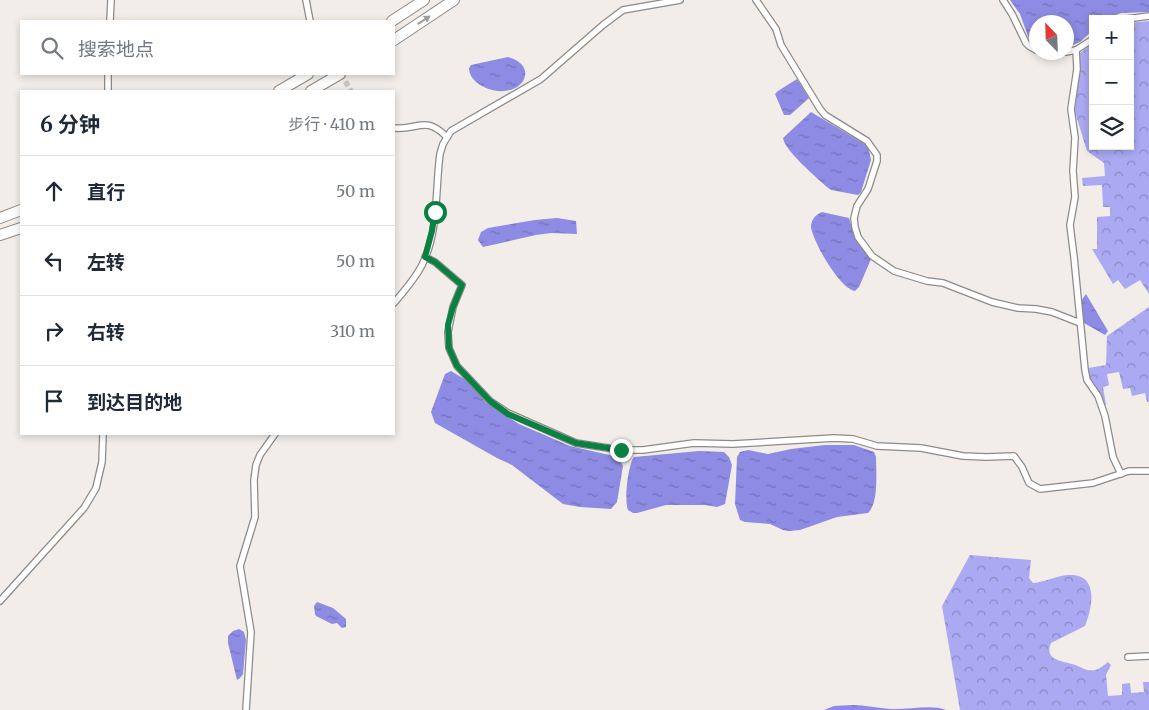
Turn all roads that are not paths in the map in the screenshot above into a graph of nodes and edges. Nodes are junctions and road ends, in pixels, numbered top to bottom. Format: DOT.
graph roads {
  1 [pos="111,0"];
  2 [pos="306,0"];
  3 [pos="424,0"];
  4 [pos="454,0"];
  5 [pos="680,0"];
  6 [pos="756,0"];
  7 [pos="1002,0"];
  8 [pos="1149,16"];
  9 [pos="1134,18"];
  10 [pos="110,20"];
  11 [pos="310,20"];
  12 [pos="394,20"];
  13 [pos="395,39"];
  14 [pos="1089,42"];
  15 [pos="1029,46"];
  16 [pos="1076,50"];
  17 [pos="108,75"];
  18 [pos="306,75"];
  19 [pos="338,75"];
  20 [pos="108,90"];
  21 [pos="281,90"];
  22 [pos="313,90"];
  23 [pos="395,128"];
  24 [pos="447,137"];
  25 [pos="20,210"];
  26 [pos="0,218"];
  27 [pos="20,228"];
  28 [pos="0,235"];
  29 [pos="425,257"];
  30 [pos="395,302"];
  31 [pos="1080,323"];
  32 [pos="104,435"];
  33 [pos="274,435"];
  34 [pos="1149,471"];
  35 [pos="1121,474"];
  36 [pos="0,601"];
  37 [pos="1149,656"];
  38 [pos="1128,657"];
  39 [pos="246,710"];
  1 -- 10 [label="street"];
  2 -- 11 [label="street"];
  3 -- 12 [label="highway"];
  13 -- 4 [label="highway, one-way"];
  5 -- 24 [label="street"];
  6 -- 31 [label="street"];
  7 -- 15 [label="street"];
  8 -- 9 [label="street"];
  14 -- 16 [label="street"];
  16 -- 31 [label="street"];
  17 -- 20 [label="street"];
  18 -- 21 [label="highway"];
  19 -- 22 [label="highway"];
  23 -- 24 [label="street"];
  24 -- 29 [label="street"];
  25 -- 26 [label="highway"];
  27 -- 28 [label="highway"];
  29 -- 30 [label="street"];
  29 -- 35 [label="street"];
  31 -- 35 [label="street"];
  32 -- 36 [label="street"];
  33 -- 39 [label="street"];
  34 -- 35 [label="street"];
  37 -- 38 [label="street"];
}
